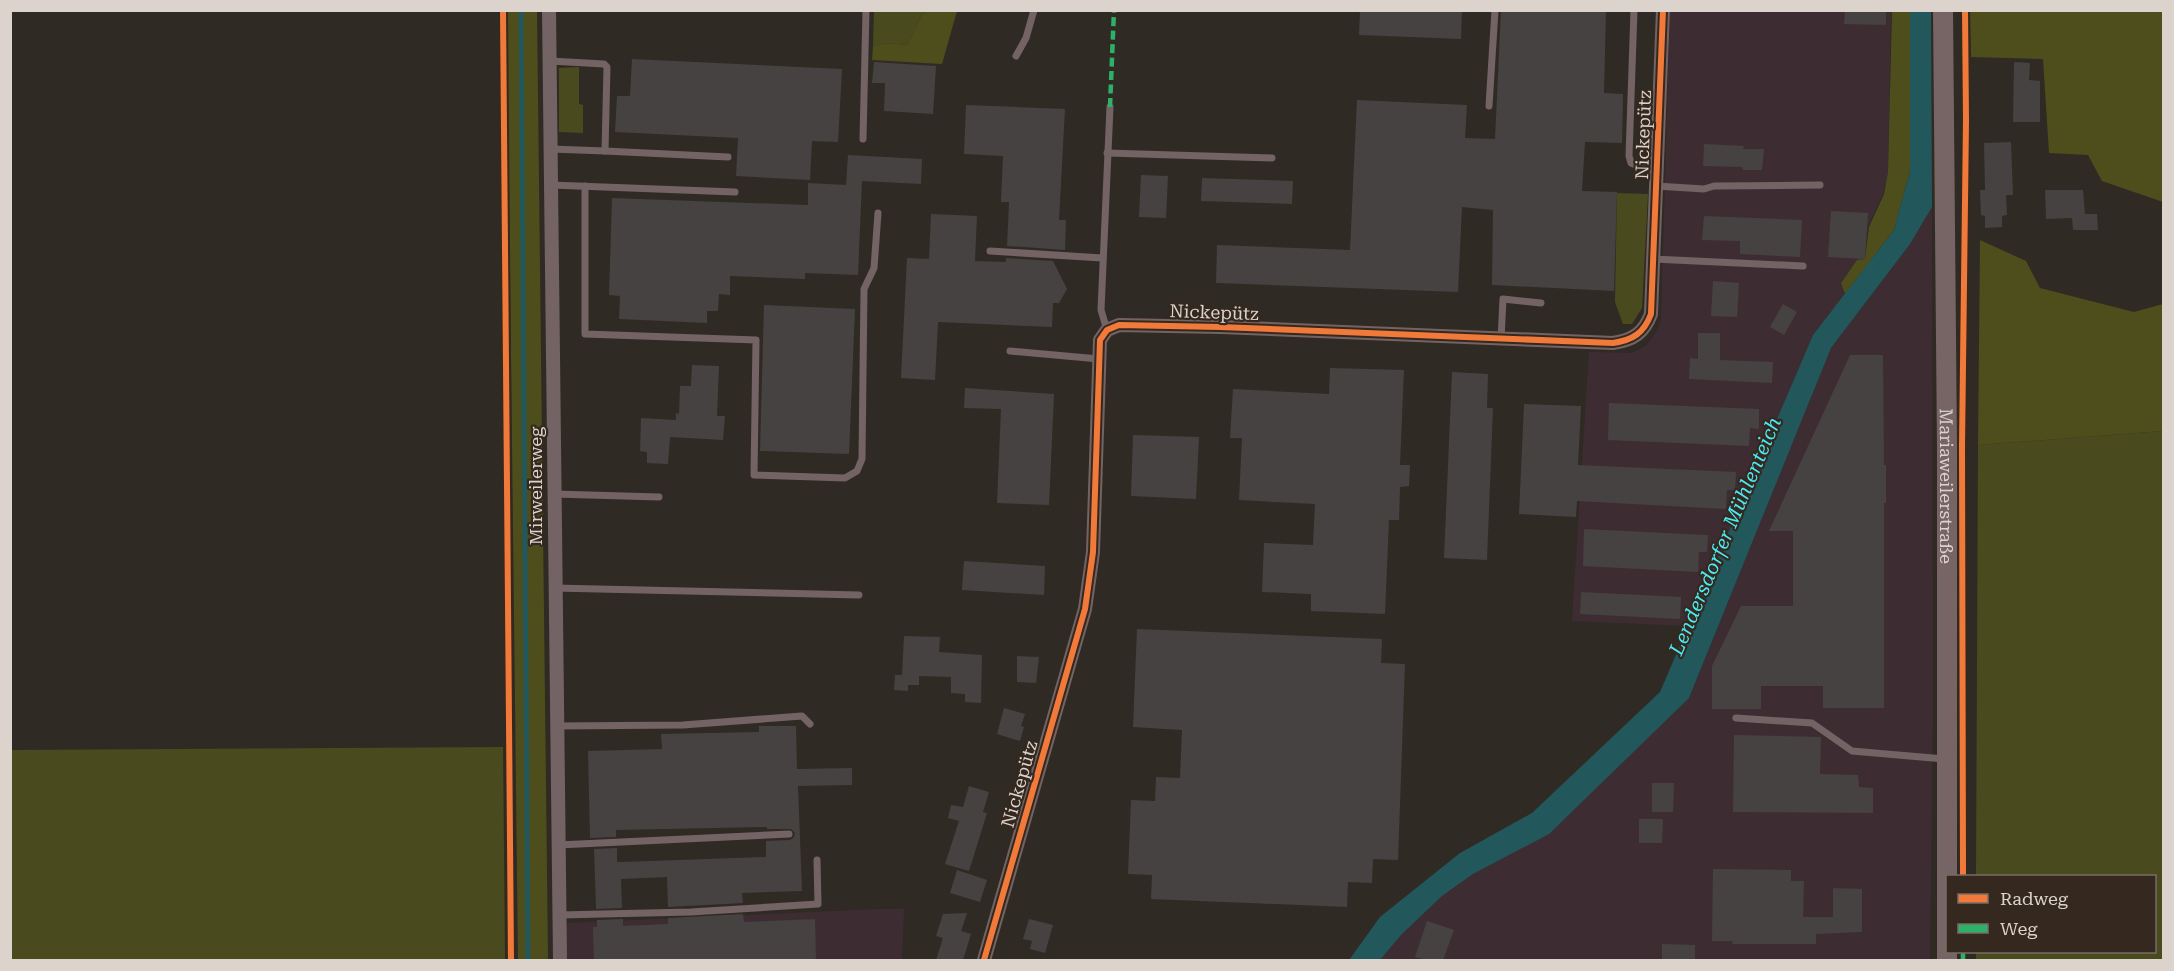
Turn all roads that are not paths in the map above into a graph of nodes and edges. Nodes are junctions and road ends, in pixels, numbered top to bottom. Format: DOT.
graph roads {
  1 [pos="549,10"];
  2 [pos="866,10"];
  3 [pos="1035,10"];
  4 [pos="1495,10"];
  5 [pos="1634,10"];
  6 [pos="1663,10"];
  7 [pos="1943,10"];
  8 [pos="1016,56"];
  9 [pos="550,61"];
  10 [pos="1489,106"];
  11 [pos="1110,107"];
  12 [pos="863,139"];
  13 [pos="550,149"];
  14 [pos="605,151"];
  15 [pos="1107,153"];
  16 [pos="728,157"];
  17 [pos="1272,158"];
  18 [pos="1657,168"];
  19 [pos="551,185"];
  20 [pos="1820,185"];
  21 [pos="585,186"];
  22 [pos="1656,186"];
  23 [pos="735,192"];
  24 [pos="878,213"];
  25 [pos="990,251"];
  26 [pos="1102,258"];
  27 [pos="1653,259"];
  28 [pos="1803,266"];
  29 [pos="1541,303"];
  30 [pos="1107,330"];
  31 [pos="1501,339"];
  32 [pos="1010,351"];
  33 [pos="1099,359"];
  34 [pos="554,494"];
  35 [pos="659,497"];
  36 [pos="554,588"];
  37 [pos="859,595"];
  38 [pos="1736,718"];
  39 [pos="810,724"];
  40 [pos="556,726"];
  41 [pos="1946,759"];
  42 [pos="789,834"];
  43 [pos="558,845"];
  44 [pos="817,860"];
  45 [pos="1947,875"];
  46 [pos="559,915"];
  47 [pos="560,960"];
  48 [pos="984,960"];
  1 -- 9 [label="street, Mirweilerweg"];
  2 -- 12 [label="lane"];
  3 -- 8 [label="lane"];
  4 -- 10 [label="lane"];
  5 -- 18 [label="lane"];
  6 -- 18 [label="street, Nickepütz"];
  7 -- 41 [label="main road, Mariaweilerstraße"];
  9 -- 13 [label="street, Mirweilerweg"];
  9 -- 14 [label="lane"];
  11 -- 15 [label="lane"];
  13 -- 14 [label="lane"];
  13 -- 19 [label="street, Mirweilerweg"];
  14 -- 16 [label="lane"];
  15 -- 17 [label="lane"];
  15 -- 26 [label="lane"];
  18 -- 22 [label="street, Nickepütz"];
  19 -- 21 [label="lane"];
  19 -- 34 [label="street, Mirweilerweg"];
  20 -- 22 [label="lane"];
  21 -- 23 [label="lane"];
  21 -- 24 [label="lane"];
  22 -- 27 [label="street, Nickepütz"];
  25 -- 26 [label="lane"];
  26 -- 30 [label="lane"];
  27 -- 28 [label="lane"];
  27 -- 31 [label="street, Nickepütz"];
  29 -- 31 [label="lane"];
  30 -- 31 [label="street, Nickepütz"];
  30 -- 33 [label="street, Nickepütz"];
  32 -- 33 [label="lane"];
  33 -- 48 [label="street, Nickepütz"];
  34 -- 35 [label="lane"];
  34 -- 36 [label="street, Mirweilerweg"];
  36 -- 37 [label="lane"];
  36 -- 40 [label="street, Mirweilerweg"];
  38 -- 41 [label="lane"];
  39 -- 40 [label="lane"];
  40 -- 43 [label="street, Mirweilerweg"];
  41 -- 45 [label="main road, Mariaweilerstraße"];
  42 -- 43 [label="lane"];
  43 -- 46 [label="street, Mirweilerweg"];
  44 -- 46 [label="lane"];
  46 -- 47 [label="street, Mirweilerweg"];
}
